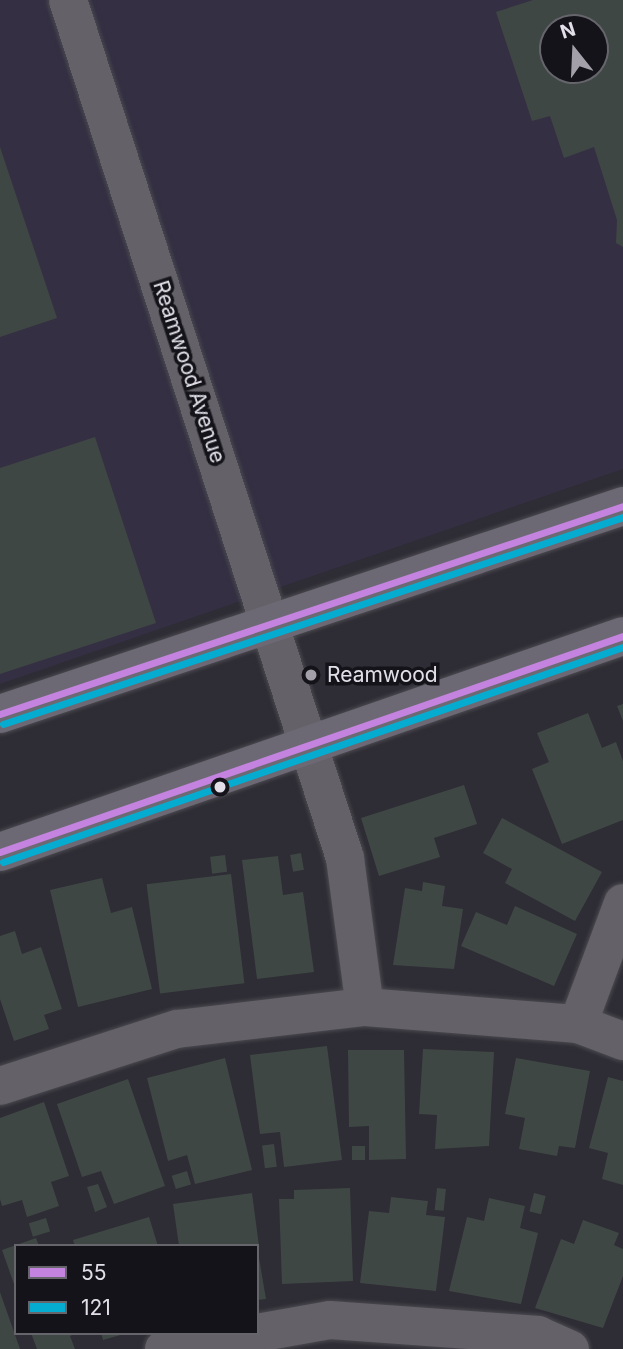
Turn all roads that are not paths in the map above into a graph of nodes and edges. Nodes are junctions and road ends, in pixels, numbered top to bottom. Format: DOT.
graph roads {
  1 [pos="68,0"];
  2 [pos="623,506"];
  3 [pos="270,621"];
  4 [pos="623,636"];
  5 [pos="0,714"];
  6 [pos="310,744"];
  7 [pos="0,852"];
  8 [pos="623,902"];
  9 [pos="365,1007"];
  10 [pos="578,1024"];
  11 [pos="623,1041"];
  12 [pos="0,1086"];
  13 [pos="259,1332"];
  14 [pos="244,1335"];
  15 [pos="164,1349"];
  16 [pos="570,1349"];
  1 -- 3 [label="street, Reamwood Avenue"];
  2 -- 3 [label="main road"];
  3 -- 5 [label="main road"];
  3 -- 6 [label="street, Reamwood Avenue"];
  4 -- 6 [label="main road"];
  6 -- 7 [label="main road"];
  6 -- 9 [label="street, Reamwood Avenue"];
  8 -- 10 [label="street"];
  9 -- 10 [label="street"];
  9 -- 12 [label="street"];
  10 -- 11 [label="street"];
  13 -- 16 [label="street"];
  14 -- 15 [label="street"];
}
